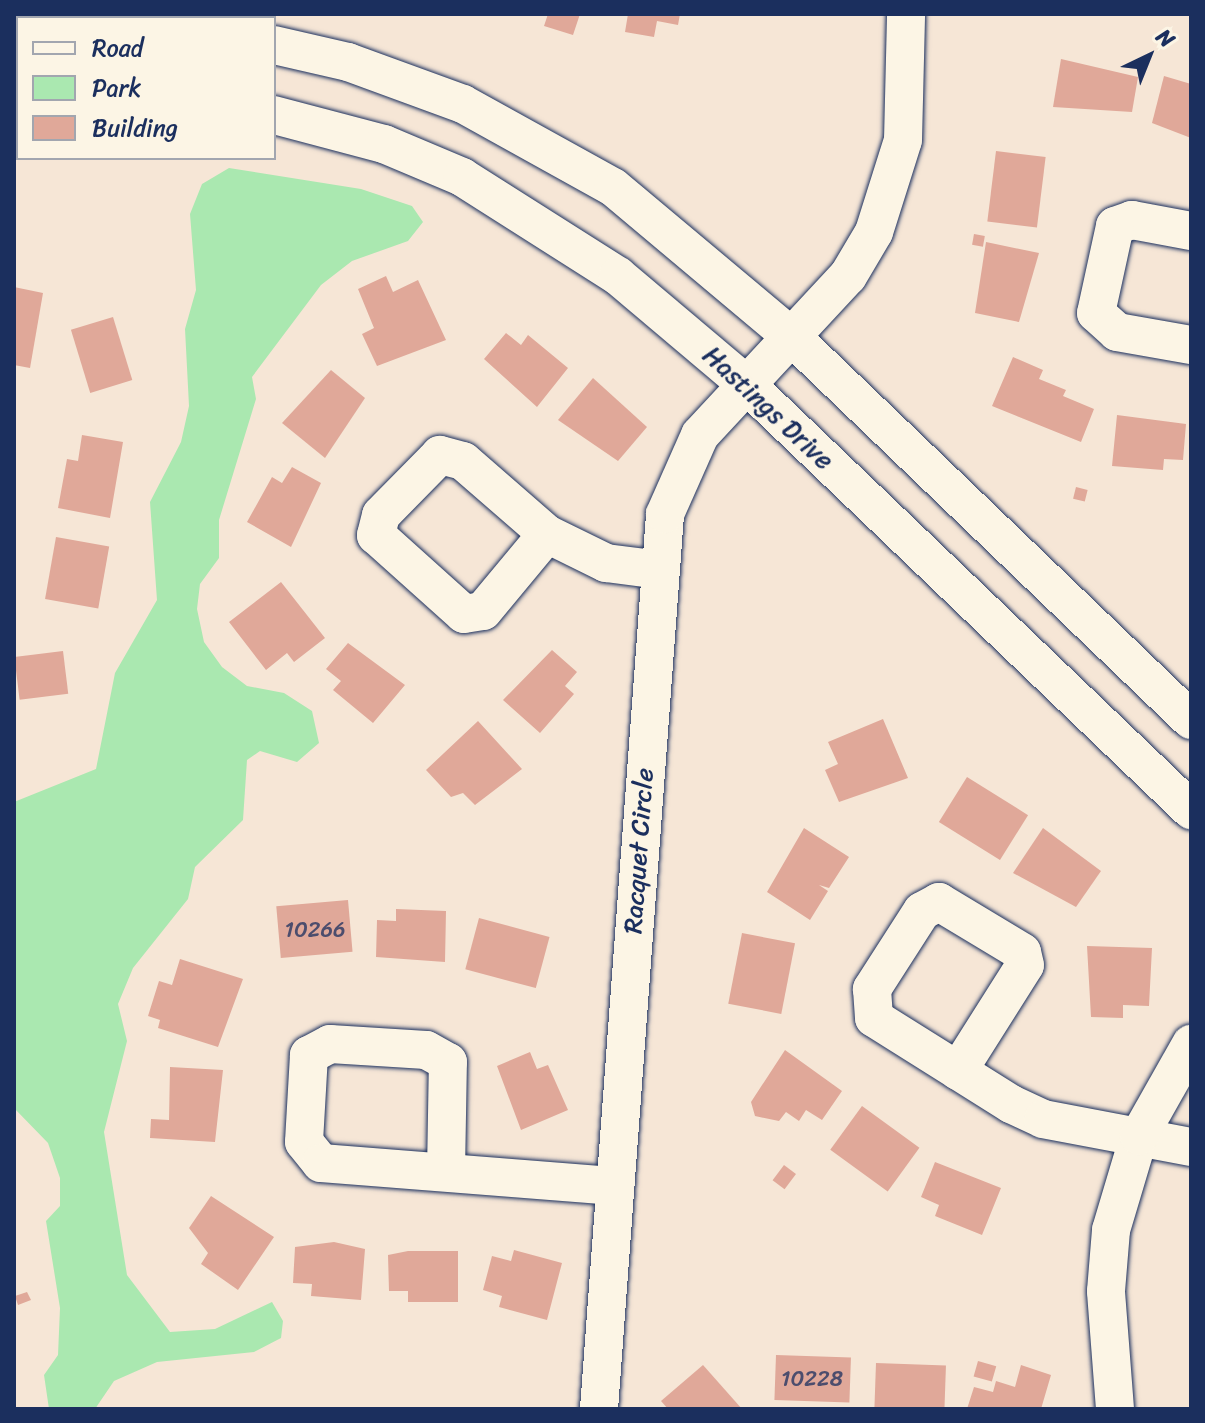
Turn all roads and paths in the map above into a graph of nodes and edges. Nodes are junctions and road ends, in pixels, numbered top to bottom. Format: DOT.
graph roads {
  1 [pos="906,14"];
  2 [pos="276,45"];
  3 [pos="276,116"];
  4 [pos="1191,231"];
  5 [pos="792,337"];
  6 [pos="1191,345"];
  7 [pos="747,385"];
  8 [pos="547,534"];
  9 [pos="660,570"];
  10 [pos="1191,720"];
  11 [pos="1191,810"];
  12 [pos="1191,1044"];
  13 [pos="958,1071"];
  14 [pos="1139,1136"];
  15 [pos="1191,1147"];
  16 [pos="446,1172"];
  17 [pos="615,1186"];
  18 [pos="599,1409"];
  19 [pos="1115,1409"];
  1 -- 5 [label="street, Racquet Circle"];
  2 -- 5 [label="street"];
  3 -- 7 [label="street, Hastings Drive"];
  4 -- 6 [label="street"];
  5 -- 7 [label="street, Racquet Circle"];
  5 -- 10 [label="street"];
  7 -- 9 [label="street, Racquet Circle"];
  7 -- 11 [label="street, Hastings Drive"];
  8 -- 8 [label="street"];
  8 -- 9 [label="street"];
  9 -- 17 [label="street, Racquet Circle"];
  12 -- 14 [label="street"];
  13 -- 13 [label="street"];
  13 -- 14 [label="street"];
  14 -- 15 [label="street"];
  14 -- 19 [label="street"];
  16 -- 16 [label="street"];
  16 -- 17 [label="street"];
  17 -- 18 [label="street, Racquet Circle"];
}
